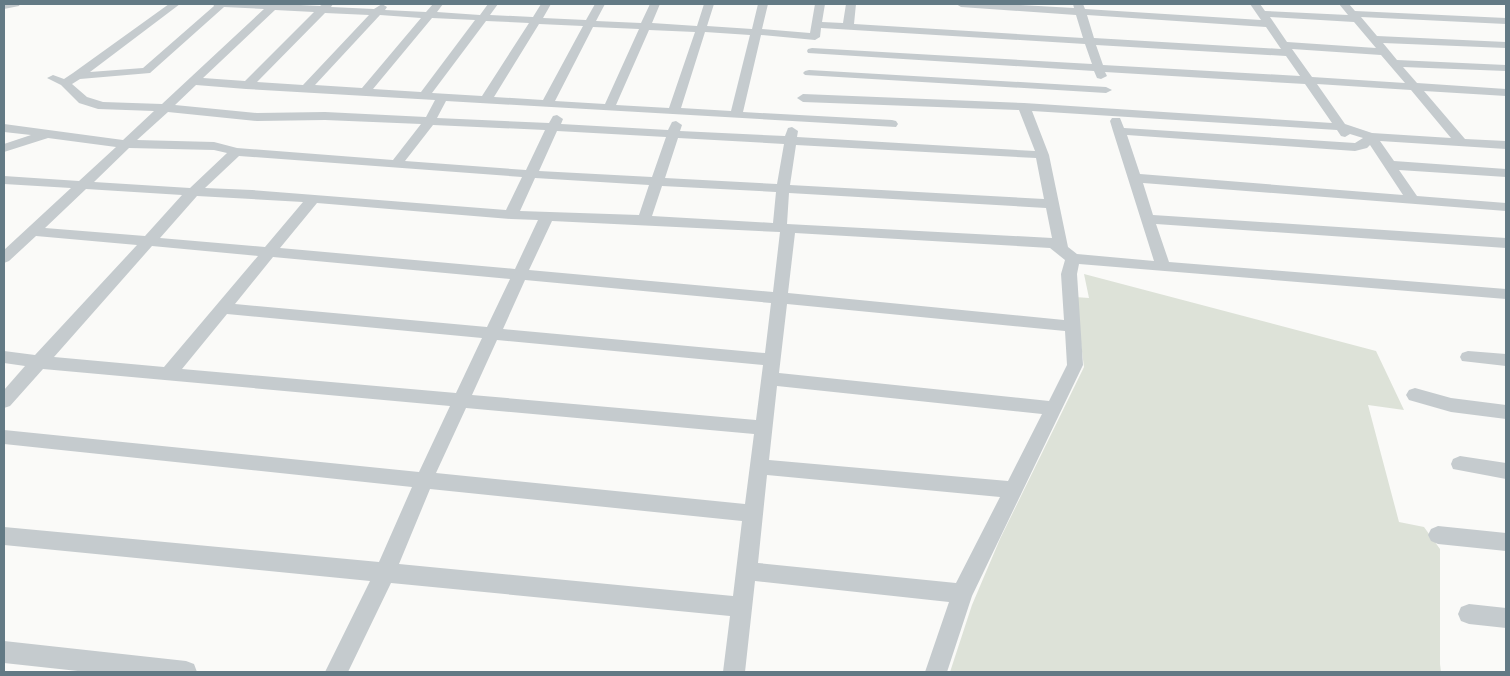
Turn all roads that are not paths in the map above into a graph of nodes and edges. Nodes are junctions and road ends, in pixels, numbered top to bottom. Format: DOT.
graph roads {
  1 [pos="15,4"];
  2 [pos="175,4"];
  3 [pos="218,4"];
  4 [pos="222,4"];
  5 [pos="438,4"];
  6 [pos="493,4"];
  7 [pos="546,4"];
  8 [pos="600,4"];
  9 [pos="655,4"];
  10 [pos="709,4"];
  11 [pos="763,4"];
  12 [pos="820,4"];
  13 [pos="850,4"];
  14 [pos="961,4"];
  15 [pos="1255,4"];
  16 [pos="1344,4"];
  17 [pos="275,5"];
  18 [pos="4,6"];
  19 [pos="326,6"];
  20 [pos="1079,7"];
  21 [pos="381,8"];
  22 [pos="1262,14"];
  23 [pos="429,15"];
  24 [pos="1355,16"];
  25 [pos="482,18"];
  26 [pos="536,20"];
  27 [pos="1506,22"];
  28 [pos="590,23"];
  29 [pos="1269,24"];
  30 [pos="816,25"];
  31 [pos="646,26"];
  32 [pos="848,27"];
  33 [pos="701,29"];
  34 [pos="758,32"];
  35 [pos="815,36"];
  36 [pos="1374,39"];
  37 [pos="1090,42"];
  38 [pos="1506,45"];
  39 [pos="1286,49"];
  40 [pos="812,51"];
  41 [pos="1385,52"];
  42 [pos="1394,63"];
  43 [pos="1098,67"];
  44 [pos="1506,68"];
  45 [pos="77,76"];
  46 [pos="891,78"];
  47 [pos="1308,80"];
  48 [pos="192,81"];
  49 [pos="246,86"];
  50 [pos="806,86"];
  51 [pos="1415,88"];
  52 [pos="305,89"];
  53 [pos="1106,90"];
  54 [pos="1506,92"];
  55 [pos="364,93"];
  56 [pos="423,97"];
  57 [pos="442,98"];
  58 [pos="486,100"];
  59 [pos="890,102"];
  60 [pos="548,104"];
  61 [pos="564,105"];
  62 [pos="1024,106"];
  63 [pos="165,108"];
  64 [pos="609,108"];
  65 [pos="677,112"];
  66 [pos="1113,112"];
  67 [pos="736,115"];
  68 [pos="797,119"];
  69 [pos="429,122"];
  70 [pos="892,124"];
  71 [pos="553,127"];
  72 [pos="1341,127"];
  73 [pos="4,128"];
  74 [pos="1119,131"];
  75 [pos="47,134"];
  76 [pos="673,134"];
  77 [pos="1371,137"];
  78 [pos="791,141"];
  79 [pos="1462,143"];
  80 [pos="125,144"];
  81 [pos="1506,145"];
  82 [pos="892,146"];
  83 [pos="1355,147"];
  84 [pos="4,148"];
  85 [pos="236,152"];
  86 [pos="1043,155"];
  87 [pos="397,163"];
  88 [pos="1389,165"];
  89 [pos="1506,173"];
  90 [pos="530,174"];
  91 [pos="1134,178"];
  92 [pos="4,180"];
  93 [pos="658,180"];
  94 [pos="85,184"];
  95 [pos="784,188"];
  96 [pos="193,192"];
  97 [pos="313,199"];
  98 [pos="1413,200"];
  99 [pos="1053,204"];
  100 [pos="1506,207"];
  101 [pos="511,215"];
  102 [pos="547,216"];
  103 [pos="1147,218"];
  104 [pos="644,220"];
  105 [pos="784,228"];
  106 [pos="34,231"];
  107 [pos="149,242"];
  108 [pos="1506,243"];
  109 [pos="270,252"];
  110 [pos="1067,254"];
  111 [pos="4,258"];
  112 [pos="1163,266"];
  113 [pos="520,274"];
  114 [pos="1506,294"];
  115 [pos="780,298"];
  116 [pos="223,308"];
  117 [pos="1071,326"];
  118 [pos="493,334"];
  119 [pos="4,357"];
  120 [pos="1468,357"];
  121 [pos="771,360"];
  122 [pos="1506,360"];
  123 [pos="39,362"];
  124 [pos="168,374"];
  125 [pos="770,378"];
  126 [pos="1415,395"];
  127 [pos="4,401"];
  128 [pos="461,401"];
  129 [pos="1054,408"];
  130 [pos="1506,412"];
  131 [pos="765,428"];
  132 [pos="4,437"];
  133 [pos="1460,464"];
  134 [pos="760,467"];
  135 [pos="1506,471"];
  136 [pos="424,480"];
  137 [pos="1013,490"];
  138 [pos="754,514"];
  139 [pos="1438,535"];
  140 [pos="4,536"];
  141 [pos="1506,542"];
  142 [pos="747,570"];
  143 [pos="385,573"];
  144 [pos="962,594"];
  145 [pos="743,608"];
  146 [pos="1469,614"];
  147 [pos="1506,618"];
  148 [pos="4,652"];
  149 [pos="186,672"];
  150 [pos="336,672"];
  151 [pos="738,672"];
  152 [pos="936,672"];
  1 -- 18 [label="street"];
  2 -- 45 [label="street"];
  3 -- 4 [label="street"];
  4 -- 17 [label="street"];
  4 -- 45 [label="street"];
  5 -- 23 [label="street"];
  6 -- 25 [label="street"];
  7 -- 26 [label="street"];
  8 -- 28 [label="street"];
  9 -- 31 [label="street"];
  10 -- 33 [label="street"];
  11 -- 34 [label="street"];
  12 -- 30 [label="street"];
  13 -- 32 [label="street"];
  14 -- 20 [label="street"];
  15 -- 22 [label="street"];
  16 -- 24 [label="street"];
  17 -- 19 [label="street"];
  17 -- 48 [label="street"];
  19 -- 21 [label="street"];
  19 -- 49 [label="street"];
  20 -- 29 [label="street"];
  20 -- 37 [label="street"];
  21 -- 23 [label="street"];
  21 -- 52 [label="street"];
  22 -- 24 [label="street"];
  22 -- 29 [label="street"];
  23 -- 25 [label="street"];
  23 -- 55 [label="street"];
  24 -- 27 [label="street"];
  24 -- 36 [label="street"];
  25 -- 26 [label="street"];
  25 -- 56 [label="street"];
  26 -- 28 [label="street"];
  26 -- 58 [label="street"];
  28 -- 31 [label="street"];
  28 -- 60 [label="street"];
  29 -- 39 [label="street"];
  30 -- 32 [label="street"];
  30 -- 35 [label="street"];
  31 -- 33 [label="street"];
  31 -- 64 [label="street"];
  32 -- 37 [label="street"];
  33 -- 34 [label="street"];
  33 -- 65 [label="street"];
  34 -- 35 [label="street"];
  34 -- 67 [label="street"];
  35 -- 40 [label="street"];
  36 -- 38 [label="street"];
  36 -- 41 [label="street"];
  37 -- 39 [label="street"];
  37 -- 43 [label="street"];
  39 -- 41 [label="street"];
  39 -- 47 [label="street"];
  40 -- 43 [label="street"];
  40 -- 50 [label="street"];
  41 -- 42 [label="street"];
  42 -- 44 [label="street"];
  42 -- 51 [label="street"];
  43 -- 47 [label="street"];
  43 -- 53 [label="street"];
  45 -- 63 [label="street"];
  46 -- 50 [label="street"];
  46 -- 53 [label="street"];
  46 -- 59 [label="street"];
  47 -- 51 [label="street"];
  47 -- 72 [label="street"];
  48 -- 49 [label="street"];
  48 -- 63 [label="street"];
  49 -- 52 [label="street"];
  50 -- 59 [label="street"];
  50 -- 68 [label="street"];
  51 -- 54 [label="street"];
  51 -- 79 [label="street"];
  52 -- 55 [label="street"];
  53 -- 66 [label="street"];
  55 -- 56 [label="street"];
  56 -- 57 [label="street"];
  57 -- 58 [label="street"];
  57 -- 69 [label="street"];
  58 -- 60 [label="street"];
  59 -- 62 [label="street"];
  59 -- 70 [label="street"];
  60 -- 61 [label="street"];
  61 -- 64 [label="street"];
  61 -- 71 [label="street"];
  62 -- 66 [label="street"];
  62 -- 86 [label="street"];
  63 -- 69 [label="street"];
  63 -- 80 [label="street"];
  64 -- 65 [label="street"];
  65 -- 67 [label="street"];
  65 -- 76 [label="street"];
  66 -- 72 [label="street"];
  66 -- 74 [label="street"];
  67 -- 68 [label="street"];
  68 -- 70 [label="street"];
  68 -- 78 [label="street"];
  69 -- 71 [label="street"];
  69 -- 87 [label="street"];
  70 -- 82 [label="street"];
  71 -- 76 [label="street"];
  71 -- 90 [label="street"];
  72 -- 77 [label="street"];
  72 -- 83 [label="street"];
  73 -- 75 [label="street"];
  74 -- 83 [label="street"];
  74 -- 91 [label="street"];
  75 -- 80 [label="street"];
  75 -- 84 [label="street"];
  76 -- 78 [label="street"];
  76 -- 93 [label="street"];
  77 -- 79 [label="street"];
  77 -- 83 [label="street"];
  77 -- 88 [label="street"];
  78 -- 82 [label="street"];
  78 -- 95 [label="street"];
  79 -- 81 [label="street"];
  80 -- 85 [label="street"];
  80 -- 94 [label="street"];
  82 -- 86 [label="street"];
  85 -- 87 [label="street"];
  85 -- 96 [label="street"];
  86 -- 99 [label="street"];
  87 -- 90 [label="street"];
  88 -- 89 [label="street"];
  88 -- 98 [label="street"];
  90 -- 93 [label="street"];
  90 -- 101 [label="street"];
  91 -- 98 [label="street"];
  91 -- 103 [label="street"];
  92 -- 94 [label="street"];
  93 -- 95 [label="street"];
  93 -- 104 [label="street"];
  94 -- 96 [label="street"];
  94 -- 106 [label="street"];
  95 -- 99 [label="street"];
  95 -- 105 [label="street"];
  96 -- 97 [label="street"];
  96 -- 107 [label="street"];
  97 -- 101 [label="street"];
  97 -- 109 [label="street"];
  98 -- 100 [label="street"];
  99 -- 110 [label="street"];
  101 -- 102 [label="street"];
  102 -- 104 [label="street"];
  102 -- 113 [label="street"];
  103 -- 108 [label="street"];
  103 -- 112 [label="street"];
  104 -- 105 [label="street"];
  105 -- 110 [label="street"];
  105 -- 115 [label="street"];
  106 -- 107 [label="street"];
  106 -- 111 [label="street"];
  107 -- 109 [label="street"];
  107 -- 123 [label="street"];
  109 -- 113 [label="street"];
  109 -- 116 [label="street"];
  110 -- 112 [label="street"];
  110 -- 117 [label="street"];
  112 -- 114 [label="street"];
  113 -- 115 [label="street"];
  113 -- 118 [label="street"];
  115 -- 117 [label="street"];
  115 -- 121 [label="street"];
  116 -- 118 [label="street"];
  116 -- 124 [label="street"];
  117 -- 129 [label="street"];
  118 -- 121 [label="street"];
  118 -- 128 [label="street"];
  119 -- 123 [label="street"];
  120 -- 122 [label="street"];
  121 -- 125 [label="street"];
  123 -- 124 [label="street"];
  123 -- 127 [label="street"];
  124 -- 128 [label="street"];
  125 -- 129 [label="street"];
  125 -- 131 [label="street"];
  126 -- 130 [label="street"];
  128 -- 131 [label="street"];
  128 -- 136 [label="street"];
  129 -- 137 [label="street"];
  131 -- 134 [label="street"];
  132 -- 136 [label="street"];
  133 -- 135 [label="street"];
  134 -- 137 [label="street"];
  134 -- 138 [label="street"];
  136 -- 138 [label="street"];
  136 -- 143 [label="street"];
  137 -- 144 [label="street"];
  138 -- 142 [label="street"];
  139 -- 141 [label="street"];
  140 -- 143 [label="street"];
  142 -- 144 [label="street"];
  142 -- 145 [label="street"];
  143 -- 145 [label="street"];
  143 -- 150 [label="street"];
  144 -- 152 [label="street"];
  145 -- 151 [label="street"];
  146 -- 147 [label="street"];
  148 -- 149 [label="street"];
}
